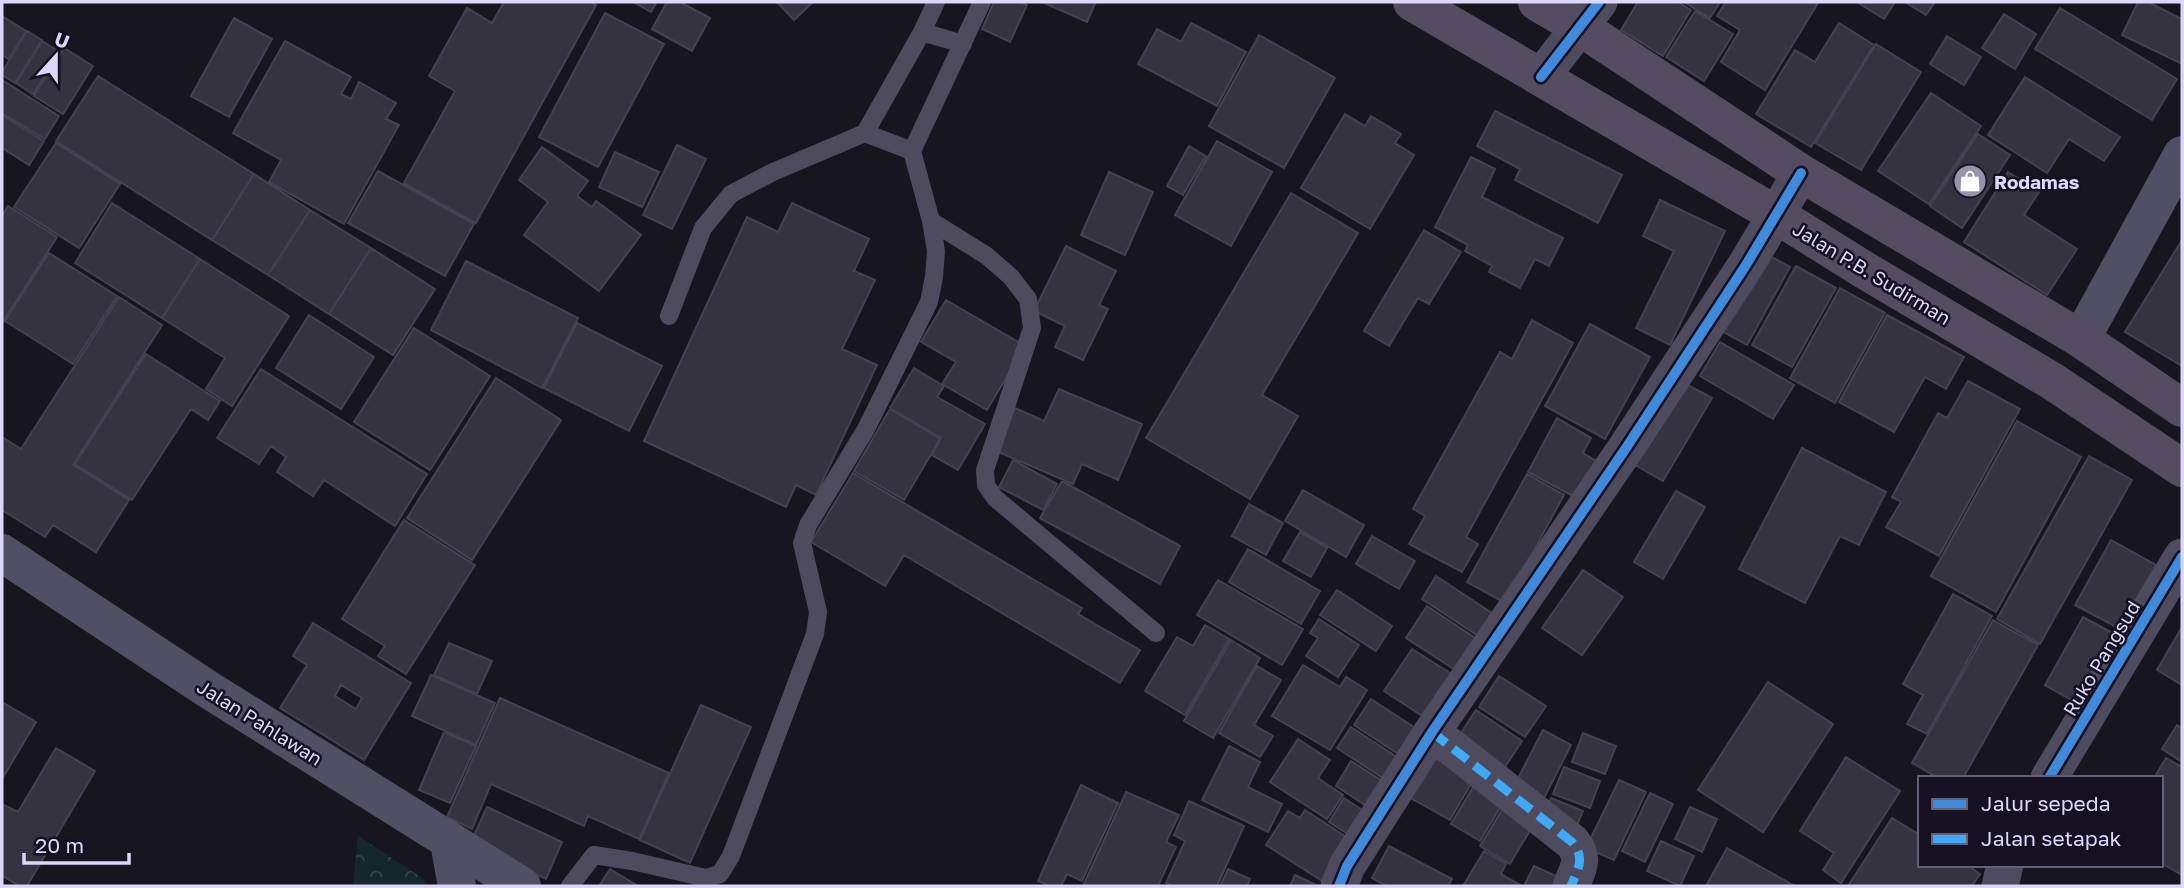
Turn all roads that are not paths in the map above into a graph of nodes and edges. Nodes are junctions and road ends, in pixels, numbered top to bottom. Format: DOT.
graph roads {
  1 [pos="936,2"];
  2 [pos="982,2"];
  3 [pos="1412,2"];
  4 [pos="1537,2"];
  5 [pos="1590,15"];
  6 [pos="922,32"];
  7 [pos="963,44"];
  8 [pos="1541,77"];
  9 [pos="864,132"];
  10 [pos="912,151"];
  11 [pos="2182,155"];
  12 [pos="1801,173"];
  13 [pos="1776,214"];
  14 [pos="931,221"];
  15 [pos="669,316"];
  16 [pos="2081,339"];
  17 [pos="2182,408"];
  18 [pos="2182,468"];
  19 [pos="2,553"];
  20 [pos="2182,557"];
  21 [pos="1156,633"];
  22 [pos="1432,732"];
  23 [pos="2050,776"];
  24 [pos="449,842"];
  25 [pos="2005,867"];
  26 [pos="457,886"];
  27 [pos="522,886"];
  28 [pos="570,886"];
  29 [pos="1339,886"];
  30 [pos="1571,886"];
  31 [pos="2000,886"];
  1 -- 6 [label="lane"];
  2 -- 7 [label="lane"];
  3 -- 8 [label="main road, Jalan P.B. Sudirman"];
  4 -- 5 [label="main road"];
  5 -- 8 [label="street"];
  5 -- 12 [label="main road"];
  6 -- 7 [label="lane"];
  6 -- 9 [label="lane"];
  7 -- 10 [label="lane"];
  8 -- 13 [label="main road, Jalan P.B. Sudirman"];
  9 -- 10 [label="lane"];
  9 -- 15 [label="lane"];
  10 -- 14 [label="lane"];
  11 -- 16 [label="main road"];
  12 -- 13 [label="street"];
  12 -- 16 [label="main road"];
  13 -- 18 [label="main road, Jalan P.B. Sudirman"];
  13 -- 22 [label="street"];
  14 -- 21 [label="lane"];
  14 -- 28 [label="lane"];
  16 -- 17 [label="main road"];
  19 -- 24 [label="main road, Jalan Pahlawan"];
  20 -- 23 [label="street, Ruko Pangsud"];
  22 -- 29 [label="street"];
  22 -- 30 [label="street"];
  24 -- 26 [label="main road"];
  24 -- 27 [label="main road, Jalan Pahlawan"];
  25 -- 31 [label="street"];
}
